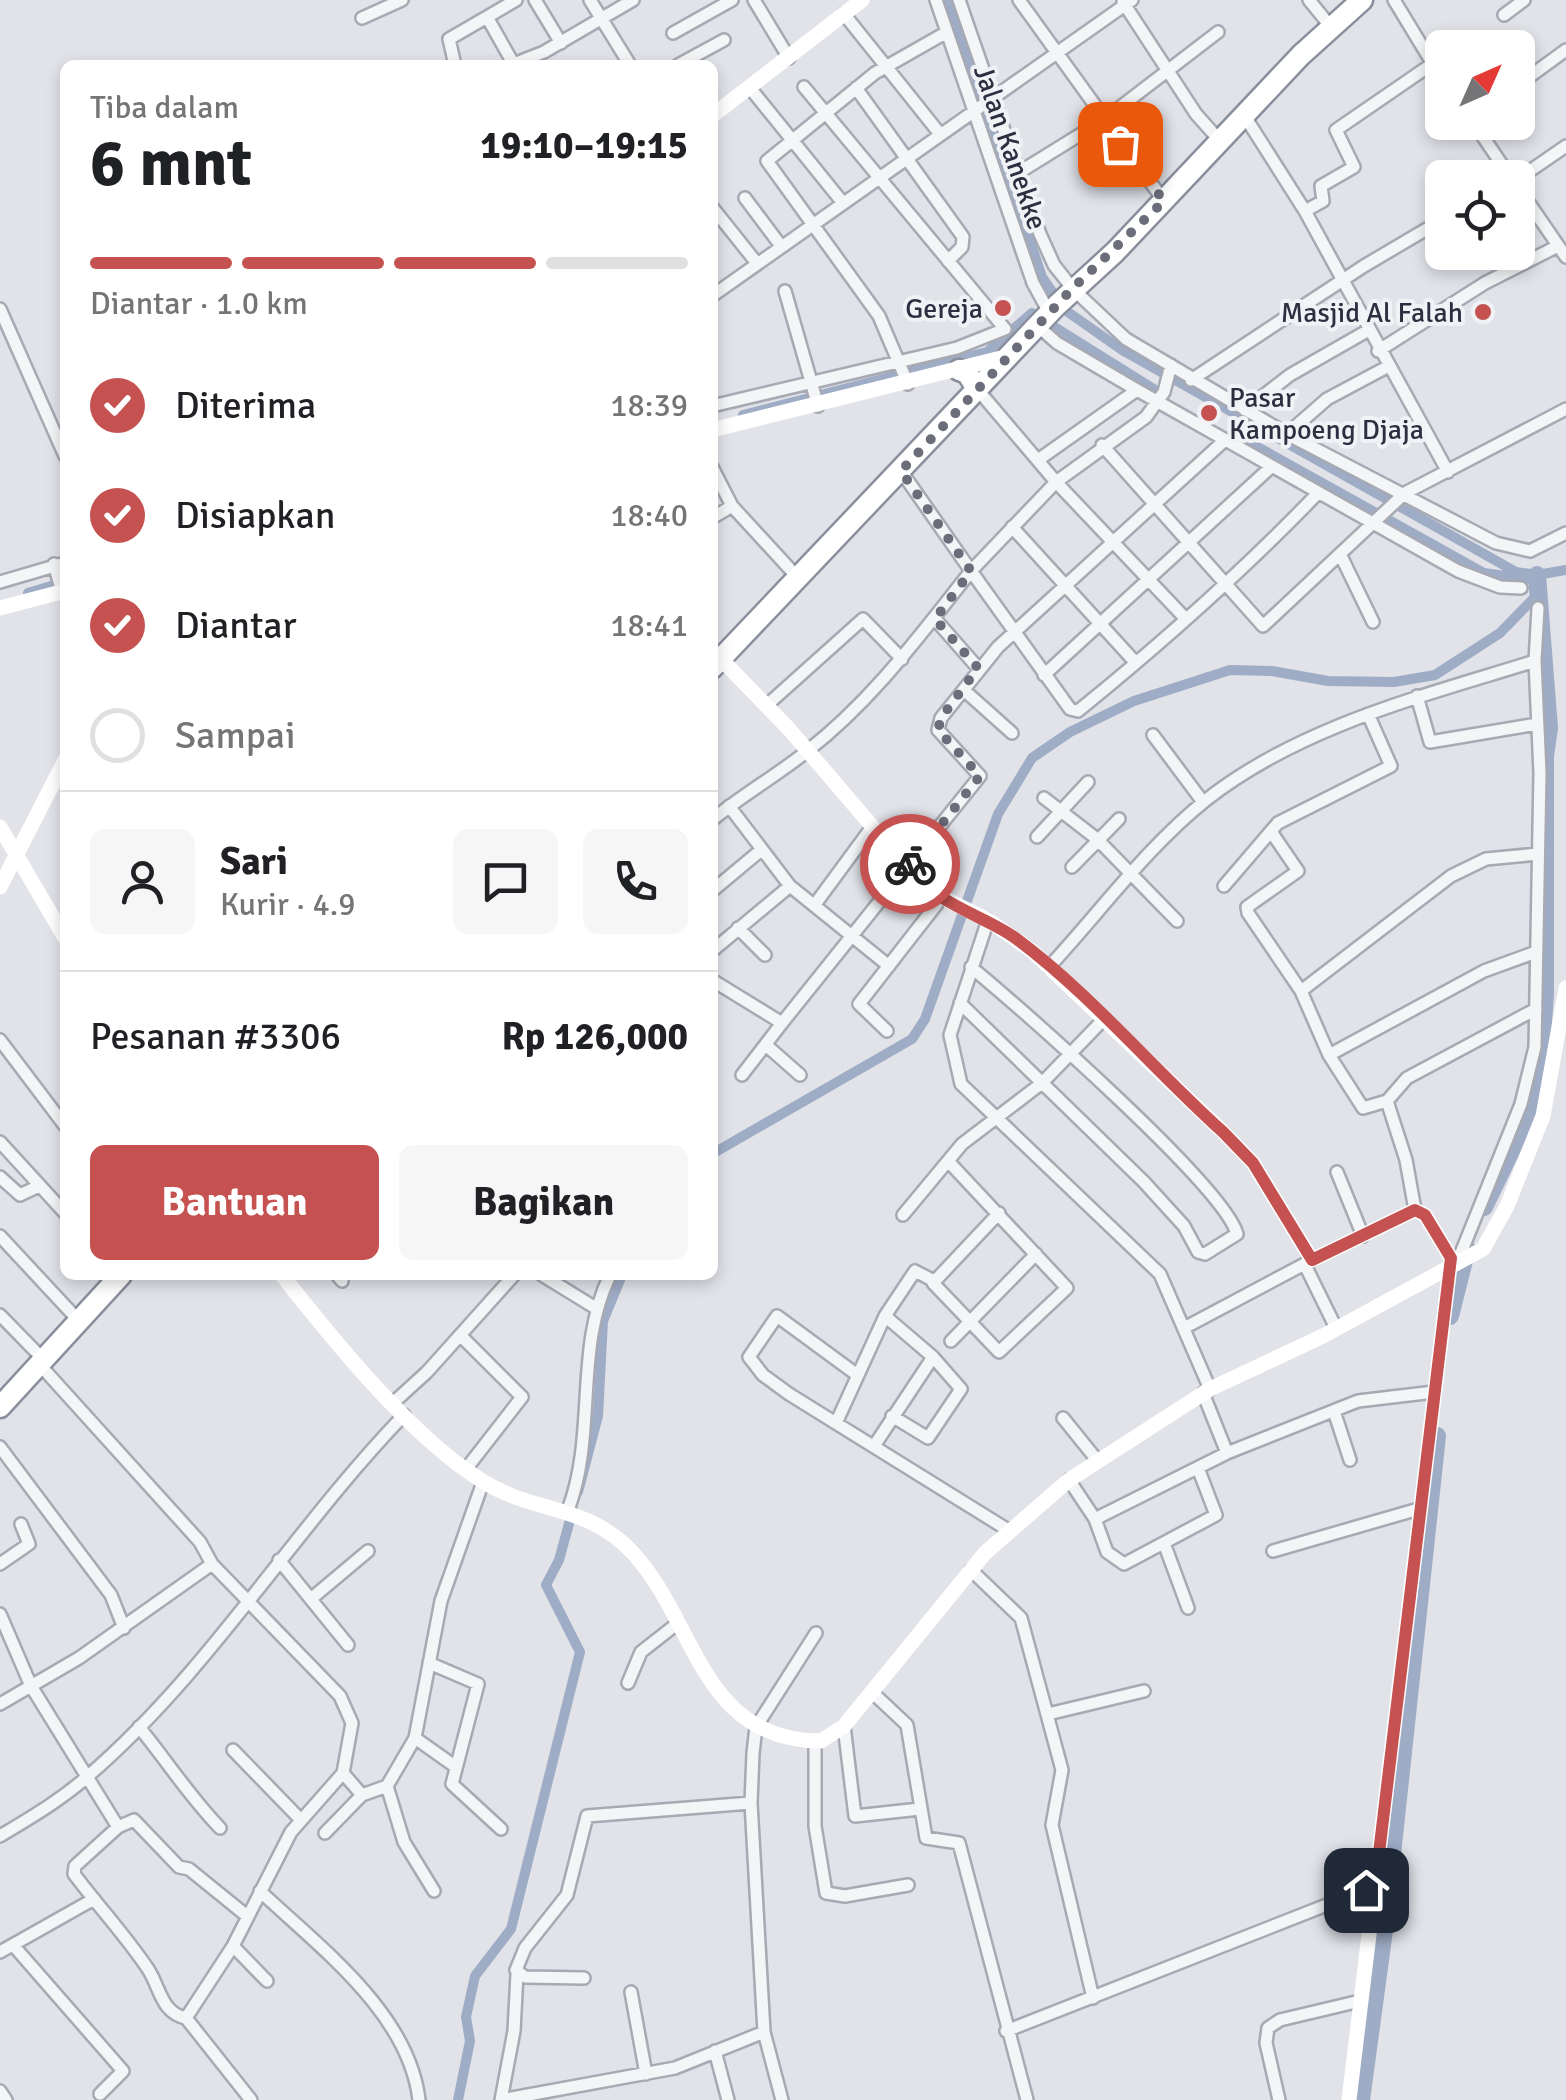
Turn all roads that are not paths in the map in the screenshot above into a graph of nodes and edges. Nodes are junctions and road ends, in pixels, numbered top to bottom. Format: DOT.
graph roads {
  1 [pos="402,0"];
  2 [pos="516,0"];
  3 [pos="534,0"];
  4 [pos="590,0"];
  5 [pos="633,0"];
  6 [pos="732,0"];
  7 [pos="754,0"];
  8 [pos="936,0"];
  9 [pos="960,0"];
  10 [pos="1019,0"];
  11 [pos="1308,0"];
  12 [pos="1362,0"];
  13 [pos="1394,0"];
  14 [pos="1524,0"];
  15 [pos="1126,2"];
  16 [pos="855,4"];
  17 [pos="1504,15"];
  18 [pos="487,17"];
  19 [pos="362,18"];
  20 [pos="601,21"];
  21 [pos="1331,27"];
  22 [pos="947,32"];
  23 [pos="1218,32"];
  24 [pos="673,34"];
  25 [pos="724,40"];
  26 [pos="562,42"];
  27 [pos="1566,50"];
  28 [pos="1425,52"];
  29 [pos="1055,56"];
  30 [pos="789,58"];
  31 [pos="455,60"];
  32 [pos="514,60"];
  33 [pos="524,60"];
  34 [pos="627,60"];
  35 [pos="687,60"];
  36 [pos="886,66"];
  37 [pos="1425,69"];
  38 [pos="1169,71"];
  39 [pos="1535,73"];
  40 [pos="804,87"];
  41 [pos="750,88"];
  42 [pos="856,88"];
  43 [pos="993,96"];
  44 [pos="975,110"];
  45 [pos="718,112"];
  46 [pos="826,112"];
  47 [pos="1244,115"];
  48 [pos="1102,121"];
  49 [pos="940,134"];
  50 [pos="793,139"];
  51 [pos="1221,142"];
  52 [pos="1566,146"];
  53 [pos="907,156"];
  54 [pos="1535,165"];
  55 [pos="1018,174"];
  56 [pos="878,176"];
  57 [pos="745,198"];
  58 [pos="1164,201"];
  59 [pos="843,203"];
  60 [pos="1304,211"];
  61 [pos="1535,213"];
  62 [pos="718,214"];
  63 [pos="813,224"];
  64 [pos="1425,230"];
  65 [pos="781,246"];
  66 [pos="1562,252"];
  67 [pos="948,261"];
  68 [pos="756,262"];
  69 [pos="1342,281"];
  70 [pos="1072,290"];
  71 [pos="718,291"];
  72 [pos="785,291"];
  73 [pos="0,309"];
  74 [pos="1047,317"];
  75 [pos="1366,331"];
  76 [pos="1378,351"];
  77 [pos="1014,354"];
  78 [pos="900,361"];
  79 [pos="1170,365"];
  80 [pos="1387,367"];
  81 [pos="959,370"];
  82 [pos="907,380"];
  83 [pos="1191,380"];
  84 [pos="814,382"];
  85 [pos="978,390"];
  86 [pos="1136,390"];
  87 [pos="1161,396"];
  88 [pos="817,401"];
  89 [pos="718,405"];
  90 [pos="1566,409"];
  91 [pos="1245,410"];
  92 [pos="718,428"];
  93 [pos="1287,434"];
  94 [pos="1224,440"];
  95 [pos="60,445"];
  96 [pos="1102,445"];
  97 [pos="1038,460"];
  98 [pos="1271,467"];
  99 [pos="901,471"];
  100 [pos="1448,472"];
  101 [pos="718,479"];
  102 [pos="1056,482"];
  103 [pos="1318,493"];
  104 [pos="1405,494"];
  105 [pos="1154,503"];
  106 [pos="732,506"];
  107 [pos="718,514"];
  108 [pos="1375,523"];
  109 [pos="1012,527"];
  110 [pos="1566,533"];
  111 [pos="1113,540"];
  112 [pos="1190,543"];
  113 [pos="1340,556"];
  114 [pos="971,571"];
  115 [pos="60,578"];
  116 [pos="799,578"];
  117 [pos="1150,578"];
  118 [pos="0,582"];
  119 [pos="1067,583"];
  120 [pos="1225,584"];
  121 [pos="1521,588"];
  122 [pos="934,594"];
  123 [pos="943,606"];
  124 [pos="0,608"];
  125 [pos="1538,608"];
  126 [pos="1184,618"];
  127 [pos="935,619"];
  128 [pos="1373,622"];
  129 [pos="1101,625"];
  130 [pos="1015,631"];
  131 [pos="902,659"];
  132 [pos="1535,661"];
  133 [pos="718,662"];
  134 [pos="1135,662"];
  135 [pos="718,664"];
  136 [pos="978,668"];
  137 [pos="1044,675"];
  138 [pos="964,691"];
  139 [pos="1417,696"];
  140 [pos="767,705"];
  141 [pos="1368,714"];
  142 [pos="1537,724"];
  143 [pos="1012,734"];
  144 [pos="1154,735"];
  145 [pos="807,752"];
  146 [pos="60,770"];
  147 [pos="1088,782"];
  148 [pos="1044,798"];
  149 [pos="1204,802"];
  150 [pos="729,806"];
  151 [pos="1062,811"];
  152 [pos="718,815"];
  153 [pos="1119,819"];
  154 [pos="0,827"];
  155 [pos="872,827"];
  156 [pos="1272,833"];
  157 [pos="1037,837"];
  158 [pos="1096,839"];
  159 [pos="760,851"];
  160 [pos="1538,854"];
  161 [pos="18,855"];
  162 [pos="908,866"];
  163 [pos="1072,866"];
  164 [pos="1132,873"];
  165 [pos="718,886"];
  166 [pos="790,886"];
  167 [pos="1224,886"];
  168 [pos="0,888"];
  169 [pos="949,901"];
  170 [pos="816,903"];
  171 [pos="985,918"];
  172 [pos="1177,920"];
  173 [pos="738,928"];
  174 [pos="60,929"];
  175 [pos="855,934"];
  176 [pos="718,946"];
  177 [pos="1536,952"];
  178 [pos="766,955"];
  179 [pos="889,966"];
  180 [pos="972,967"];
  181 [pos="1049,967"];
  182 [pos="718,984"];
  183 [pos="1566,988"];
  184 [pos="1301,991"];
  185 [pos="960,1004"];
  186 [pos="1536,1010"];
  187 [pos="1104,1019"];
  188 [pos="782,1022"];
  189 [pos="887,1032"];
  190 [pos="0,1040"];
  191 [pos="767,1046"];
  192 [pos="1069,1055"];
  193 [pos="1330,1055"];
  194 [pos="742,1075"];
  195 [pos="800,1075"];
  196 [pos="1042,1083"];
  197 [pos="1387,1101"];
  198 [pos="60,1119"];
  199 [pos="995,1119"];
  200 [pos="0,1142"];
  201 [pos="948,1160"];
  202 [pos="1337,1172"];
  203 [pos="0,1177"];
  204 [pos="39,1186"];
  205 [pos="60,1208"];
  206 [pos="1415,1210"];
  207 [pos="999,1214"];
  208 [pos="903,1215"];
  209 [pos="0,1236"];
  210 [pos="1362,1236"];
  211 [pos="1036,1254"];
  212 [pos="1308,1263"];
  213 [pos="1457,1264"];
  214 [pos="117,1280"];
  215 [pos="286,1280"];
  216 [pos="510,1280"];
  217 [pos="550,1280"];
  218 [pos="608,1280"];
  219 [pos="934,1280"];
  220 [pos="594,1308"];
  221 [pos="0,1314"];
  222 [pos="885,1316"];
  223 [pos="969,1321"];
  224 [pos="80,1322"];
  225 [pos="1184,1328"];
  226 [pos="1336,1328"];
  227 [pos="460,1335"];
  228 [pos="951,1341"];
  229 [pos="934,1357"];
  230 [pos="42,1362"];
  231 [pos="856,1374"];
  232 [pos="1206,1391"];
  233 [pos="1434,1392"];
  234 [pos="0,1407"];
  235 [pos="398,1409"];
  236 [pos="1334,1411"];
  237 [pos="892,1416"];
  238 [pos="1064,1418"];
  239 [pos="836,1421"];
  240 [pos="876,1443"];
  241 [pos="0,1447"];
  242 [pos="1227,1453"];
  243 [pos="1097,1460"];
  244 [pos="1350,1460"];
  245 [pos="1198,1468"];
  246 [pos="466,1469"];
  247 [pos="1069,1480"];
  248 [pos="483,1482"];
  249 [pos="570,1504"];
  250 [pos="1422,1508"];
  251 [pos="1095,1519"];
  252 [pos="21,1524"];
  253 [pos="1008,1530"];
  254 [pos="1164,1543"];
  255 [pos="368,1551"];
  256 [pos="1274,1551"];
  257 [pos="279,1560"];
  258 [pos="0,1564"];
  259 [pos="212,1564"];
  260 [pos="971,1570"];
  261 [pos="250,1598"];
  262 [pos="312,1598"];
  263 [pos="1188,1608"];
  264 [pos="0,1614"];
  265 [pos="678,1623"];
  266 [pos="124,1628"];
  267 [pos="816,1633"];
  268 [pos="348,1645"];
  269 [pos="429,1664"];
  270 [pos="628,1683"];
  271 [pos="31,1686"];
  272 [pos="1144,1691"];
  273 [pos="873,1693"];
  274 [pos="0,1704"];
  275 [pos="1048,1714"];
  276 [pos="844,1726"];
  277 [pos="139,1727"];
  278 [pos="756,1727"];
  279 [pos="415,1738"];
  280 [pos="815,1742"];
  281 [pos="232,1750"];
  282 [pos="456,1767"];
  283 [pos="343,1773"];
  284 [pos="88,1776"];
  285 [pos="387,1786"];
  286 [pos="362,1795"];
  287 [pos="751,1802"];
  288 [pos="920,1809"];
  289 [pos="300,1819"];
  290 [pos="118,1827"];
  291 [pos="220,1828"];
  292 [pos="502,1828"];
  293 [pos="326,1833"];
  294 [pos="0,1836"];
  295 [pos="908,1885"];
  296 [pos="1371,1888"];
  297 [pos="260,1891"];
  298 [pos="434,1891"];
  299 [pos="94,1898"];
  300 [pos="247,1916"];
  301 [pos="13,1945"];
  302 [pos="233,1946"];
  303 [pos="0,1952"];
  304 [pos="517,1974"];
  305 [pos="584,1978"];
  306 [pos="267,1982"];
  307 [pos="631,1992"];
  308 [pos="1093,1998"];
  309 [pos="1354,2002"];
  310 [pos="186,2018"];
  311 [pos="1006,2031"];
  312 [pos="764,2032"];
  313 [pos="715,2051"];
  314 [pos="646,2074"];
  315 [pos="0,2091"];
  316 [pos="99,2098"];
  317 [pos="6,2100"];
  318 [pos="251,2100"];
  319 [pos="419,2100"];
  320 [pos="501,2100"];
  321 [pos="728,2100"];
  322 [pos="782,2100"];
  323 [pos="1027,2100"];
  324 [pos="1279,2100"];
  325 [pos="1349,2100"];
  1 -- 19 [label="street"];
  2 -- 18 [label="street"];
  3 -- 26 [label="street"];
  4 -- 20 [label="street"];
  5 -- 20 [label="street"];
  6 -- 24 [label="street"];
  7 -- 30 [label="street"];
  8 -- 22 [label="street"];
  9 -- 43 [label="street, Jalan Kanekke"];
  10 -- 29 [label="street"];
  11 -- 21 [label="street"];
  12 -- 21 [label="highway"];
  13 -- 28 [label="street"];
  14 -- 17 [label="street"];
  15 -- 29 [label="street"];
  15 -- 38 [label="street"];
  16 -- 30 [label="street"];
  16 -- 36 [label="street"];
  18 -- 31 [label="street"];
  18 -- 32 [label="street"];
  20 -- 26 [label="street"];
  20 -- 34 [label="street"];
  21 -- 47 [label="highway"];
  22 -- 36 [label="street"];
  22 -- 44 [label="street"];
  23 -- 38 [label="street"];
  25 -- 35 [label="street"];
  26 -- 33 [label="street"];
  27 -- 39 [label="street"];
  29 -- 43 [label="street"];
  29 -- 48 [label="street"];
  30 -- 41 [label="street"];
  36 -- 42 [label="street"];
  36 -- 49 [label="street"];
  37 -- 60 [label="street"];
  38 -- 48 [label="street"];
  38 -- 51 [label="street"];
  40 -- 46 [label="street"];
  41 -- 45 [label="street"];
  41 -- 50 [label="street"];
  42 -- 46 [label="street"];
  42 -- 53 [label="street"];
  43 -- 44 [label="street"];
  43 -- 55 [label="street, Jalan Kanekke"];
  44 -- 49 [label="street"];
  44 -- 74 [label="street"];
  46 -- 50 [label="street"];
  46 -- 56 [label="street"];
  47 -- 51 [label="highway"];
  47 -- 60 [label="street"];
  48 -- 55 [label="street"];
  48 -- 58 [label="street"];
  49 -- 53 [label="street"];
  50 -- 59 [label="street"];
  50 -- 63 [label="street"];
  51 -- 58 [label="highway"];
  52 -- 54 [label="street"];
  53 -- 56 [label="street"];
  53 -- 67 [label="street"];
  55 -- 70 [label="street, Jalan Kanekke"];
  56 -- 59 [label="street"];
  56 -- 67 [label="street"];
  57 -- 65 [label="street"];
  58 -- 70 [label="highway"];
  59 -- 63 [label="street"];
  60 -- 69 [label="street"];
  61 -- 66 [label="street"];
  62 -- 68 [label="street"];
  63 -- 65 [label="street"];
  63 -- 78 [label="street"];
  64 -- 69 [label="street"];
  65 -- 68 [label="street"];
  66 -- 76 [label="street"];
  67 -- 78 [label="street"];
  68 -- 71 [label="street"];
  69 -- 75 [label="street"];
  69 -- 83 [label="street"];
  70 -- 74 [label="highway"];
  70 -- 79 [label="street, Jalan Kanekke"];
  72 -- 84 [label="street"];
  73 -- 95 [label="street"];
  74 -- 77 [label="highway"];
  74 -- 86 [label="street"];
  75 -- 76 [label="street"];
  75 -- 91 [label="street"];
  76 -- 80 [label="street"];
  77 -- 81 [label="street"];
  77 -- 85 [label="highway"];
  78 -- 82 [label="street"];
  78 -- 84 [label="street"];
  79 -- 83 [label="street, Jalan Kanekke"];
  79 -- 87 [label="street"];
  80 -- 93 [label="street"];
  80 -- 100 [label="street"];
  81 -- 82 [label="street"];
  81 -- 85 [label="highway"];
  82 -- 88 [label="street"];
  83 -- 91 [label="street, Jalan Kanekke"];
  84 -- 88 [label="street"];
  84 -- 89 [label="street"];
  85 -- 97 [label="street"];
  85 -- 99 [label="highway"];
  86 -- 87 [label="street"];
  86 -- 97 [label="street"];
  87 -- 94 [label="street"];
  87 -- 96 [label="street"];
  88 -- 92 [label="street"];
  90 -- 100 [label="street"];
  91 -- 93 [label="street, Jalan Kanekke"];
  93 -- 104 [label="street, Jalan Kanekke"];
  94 -- 98 [label="street"];
  94 -- 105 [label="street"];
  96 -- 102 [label="street"];
  96 -- 105 [label="street"];
  97 -- 102 [label="street"];
  98 -- 103 [label="street"];
  98 -- 112 [label="street"];
  99 -- 114 [label="street"];
  99 -- 116 [label="highway"];
  100 -- 104 [label="street"];
  101 -- 106 [label="street"];
  102 -- 109 [label="street"];
  102 -- 111 [label="street"];
  103 -- 108 [label="street"];
  103 -- 120 [label="street"];
  104 -- 108 [label="street"];
  104 -- 110 [label="street, Jalan Kanekke"];
  105 -- 111 [label="street"];
  105 -- 112 [label="street"];
  106 -- 107 [label="street"];
  106 -- 116 [label="street"];
  108 -- 113 [label="street"];
  108 -- 121 [label="street"];
  109 -- 114 [label="street"];
  109 -- 119 [label="street"];
  111 -- 117 [label="street"];
  111 -- 119 [label="street"];
  112 -- 117 [label="street"];
  112 -- 120 [label="street"];
  113 -- 120 [label="street"];
  113 -- 128 [label="street"];
  114 -- 123 [label="street"];
  114 -- 130 [label="street"];
  115 -- 118 [label="street"];
  115 -- 124 [label="street"];
  116 -- 133 [label="highway"];
  117 -- 126 [label="street"];
  117 -- 129 [label="street"];
  119 -- 129 [label="street"];
  119 -- 130 [label="street"];
  120 -- 126 [label="street"];
  122 -- 123 [label="street"];
  123 -- 127 [label="street"];
  125 -- 132 [label="street"];
  126 -- 134 [label="street"];
  127 -- 131 [label="street"];
  127 -- 136 [label="street"];
  129 -- 134 [label="street"];
  129 -- 137 [label="street"];
  130 -- 136 [label="street"];
  130 -- 137 [label="street"];
  131 -- 140 [label="street"];
  131 -- 145 [label="street"];
  132 -- 139 [label="street"];
  132 -- 142 [label="street"];
  134 -- 137 [label="street"];
  135 -- 140 [label="street"];
  136 -- 138 [label="street"];
  138 -- 143 [label="street"];
  138 -- 162 [label="street"];
  139 -- 141 [label="street"];
  139 -- 142 [label="street"];
  140 -- 145 [label="street"];
  141 -- 149 [label="street"];
  141 -- 156 [label="street"];
  142 -- 160 [label="street"];
  144 -- 149 [label="street"];
  145 -- 150 [label="street"];
  145 -- 155 [label="street"];
  146 -- 161 [label="street"];
  147 -- 151 [label="street"];
  148 -- 151 [label="street"];
  149 -- 164 [label="street"];
  150 -- 152 [label="street"];
  150 -- 159 [label="street"];
  151 -- 157 [label="street"];
  151 -- 158 [label="street"];
  153 -- 158 [label="street"];
  154 -- 161 [label="street"];
  155 -- 162 [label="street"];
  155 -- 170 [label="street"];
  156 -- 167 [label="street"];
  156 -- 184 [label="street"];
  158 -- 163 [label="street"];
  158 -- 164 [label="street"];
  159 -- 165 [label="street"];
  159 -- 166 [label="street"];
  160 -- 177 [label="street"];
  160 -- 184 [label="street"];
  161 -- 168 [label="street"];
  161 -- 174 [label="street"];
  162 -- 169 [label="street"];
  162 -- 175 [label="street"];
  164 -- 172 [label="street"];
  164 -- 181 [label="street"];
  166 -- 170 [label="street"];
  166 -- 173 [label="street"];
  169 -- 171 [label="street"];
  169 -- 179 [label="street"];
  170 -- 175 [label="street"];
  171 -- 180 [label="street"];
  171 -- 181 [label="street"];
  173 -- 176 [label="street"];
  173 -- 178 [label="street"];
  175 -- 179 [label="street"];
  175 -- 188 [label="street"];
  177 -- 186 [label="street"];
  177 -- 193 [label="street"];
  179 -- 189 [label="street"];
  180 -- 185 [label="street"];
  180 -- 192 [label="street"];
  181 -- 187 [label="street"];
  182 -- 188 [label="street"];
  183 -- 213 [label="street"];
  184 -- 193 [label="street"];
  185 -- 196 [label="street"];
  185 -- 199 [label="street"];
  186 -- 197 [label="street"];
  186 -- 213 [label="street"];
  187 -- 192 [label="street"];
  187 -- 212 [label="street"];
  188 -- 191 [label="street"];
  190 -- 198 [label="street"];
  191 -- 194 [label="street"];
  191 -- 195 [label="street"];
  192 -- 196 [label="street"];
  192 -- 196 [label="street"];
  193 -- 197 [label="street"];
  196 -- 199 [label="street"];
  197 -- 206 [label="street"];
  199 -- 201 [label="street"];
  199 -- 225 [label="street"];
  200 -- 204 [label="street"];
  201 -- 207 [label="street"];
  201 -- 208 [label="street"];
  202 -- 210 [label="street"];
  203 -- 204 [label="street"];
  204 -- 205 [label="street"];
  206 -- 210 [label="street"];
  206 -- 213 [label="street"];
  207 -- 211 [label="street"];
  207 -- 219 [label="street"];
  209 -- 224 [label="street"];
  210 -- 212 [label="street"];
  211 -- 223 [label="street"];
  211 -- 223 [label="street"];
  212 -- 225 [label="street"];
  212 -- 226 [label="street"];
  213 -- 226 [label="street"];
  213 -- 233 [label="street"];
  214 -- 224 [label="highway"];
  215 -- 235 [label="street"];
  216 -- 227 [label="street"];
  217 -- 220 [label="street"];
  218 -- 220 [label="street"];
  219 -- 222 [label="street"];
  219 -- 223 [label="street"];
  220 -- 249 [label="street"];
  221 -- 230 [label="street"];
  222 -- 229 [label="street"];
  222 -- 231 [label="street"];
  223 -- 228 [label="street"];
  224 -- 230 [label="highway"];
  225 -- 232 [label="street"];
  226 -- 232 [label="street"];
  227 -- 235 [label="street"];
  227 -- 246 [label="street"];
  229 -- 237 [label="street"];
  229 -- 237 [label="street"];
  230 -- 234 [label="highway"];
  230 -- 259 [label="street"];
  231 -- 239 [label="street"];
  231 -- 239 [label="street"];
  232 -- 242 [label="street"];
  232 -- 243 [label="street"];
  233 -- 236 [label="street"];
  233 -- 250 [label="street"];
  235 -- 246 [label="street"];
  235 -- 257 [label="street"];
  236 -- 242 [label="street"];
  236 -- 244 [label="street"];
  237 -- 240 [label="street"];
  238 -- 243 [label="street"];
  239 -- 240 [label="street"];
  240 -- 253 [label="street"];
  241 -- 266 [label="street"];
  242 -- 245 [label="street"];
  243 -- 247 [label="street"];
  245 -- 251 [label="street"];
  245 -- 254 [label="street"];
  246 -- 248 [label="street"];
  247 -- 251 [label="street"];
  247 -- 253 [label="street"];
  248 -- 249 [label="street"];
  248 -- 269 [label="street"];
  249 -- 265 [label="street"];
  250 -- 256 [label="street"];
  250 -- 296 [label="street"];
  251 -- 254 [label="street"];
  252 -- 258 [label="street"];
  253 -- 260 [label="street"];
  254 -- 263 [label="street"];
  255 -- 262 [label="street"];
  257 -- 261 [label="street"];
  257 -- 262 [label="street"];
  259 -- 261 [label="street"];
  259 -- 266 [label="street"];
  260 -- 273 [label="street"];
  260 -- 275 [label="street"];
  261 -- 277 [label="street"];
  261 -- 283 [label="street"];
  262 -- 268 [label="street"];
  264 -- 271 [label="street"];
  265 -- 270 [label="street"];
  265 -- 278 [label="street"];
  266 -- 271 [label="street"];
  267 -- 278 [label="street"];
  269 -- 279 [label="street"];
  269 -- 282 [label="street"];
  271 -- 274 [label="street"];
  271 -- 284 [label="street"];
  272 -- 275 [label="street"];
  273 -- 276 [label="street"];
  273 -- 288 [label="street"];
  275 -- 308 [label="street"];
  276 -- 280 [label="street"];
  276 -- 288 [label="street"];
  277 -- 284 [label="street"];
  277 -- 291 [label="street"];
  278 -- 280 [label="street"];
  278 -- 287 [label="street"];
  279 -- 282 [label="street"];
  279 -- 285 [label="street"];
  280 -- 295 [label="street"];
  281 -- 289 [label="street"];
  282 -- 292 [label="street"];
  283 -- 286 [label="street"];
  283 -- 289 [label="street"];
  284 -- 290 [label="street"];
  284 -- 294 [label="street"];
  285 -- 286 [label="street"];
  285 -- 298 [label="street"];
  286 -- 293 [label="street"];
  287 -- 304 [label="street"];
  287 -- 312 [label="street"];
  288 -- 311 [label="street"];
  289 -- 297 [label="street"];
  290 -- 299 [label="street"];
  290 -- 300 [label="street"];
  296 -- 308 [label="street"];
  296 -- 309 [label="street"];
  297 -- 300 [label="street"];
  297 -- 319 [label="street"];
  299 -- 301 [label="street"];
  299 -- 310 [label="street"];
  300 -- 302 [label="street"];
  301 -- 303 [label="street"];
  301 -- 316 [label="street"];
  302 -- 306 [label="street"];
  302 -- 310 [label="street"];
  304 -- 305 [label="street"];
  304 -- 320 [label="street"];
  307 -- 314 [label="street"];
  308 -- 311 [label="street"];
  309 -- 324 [label="street"];
  309 -- 325 [label="street"];
  310 -- 318 [label="street"];
  311 -- 323 [label="street"];
  312 -- 313 [label="street"];
  312 -- 322 [label="street"];
  313 -- 314 [label="street"];
  313 -- 321 [label="street"];
  314 -- 320 [label="street"];
  315 -- 317 [label="street"];
}
